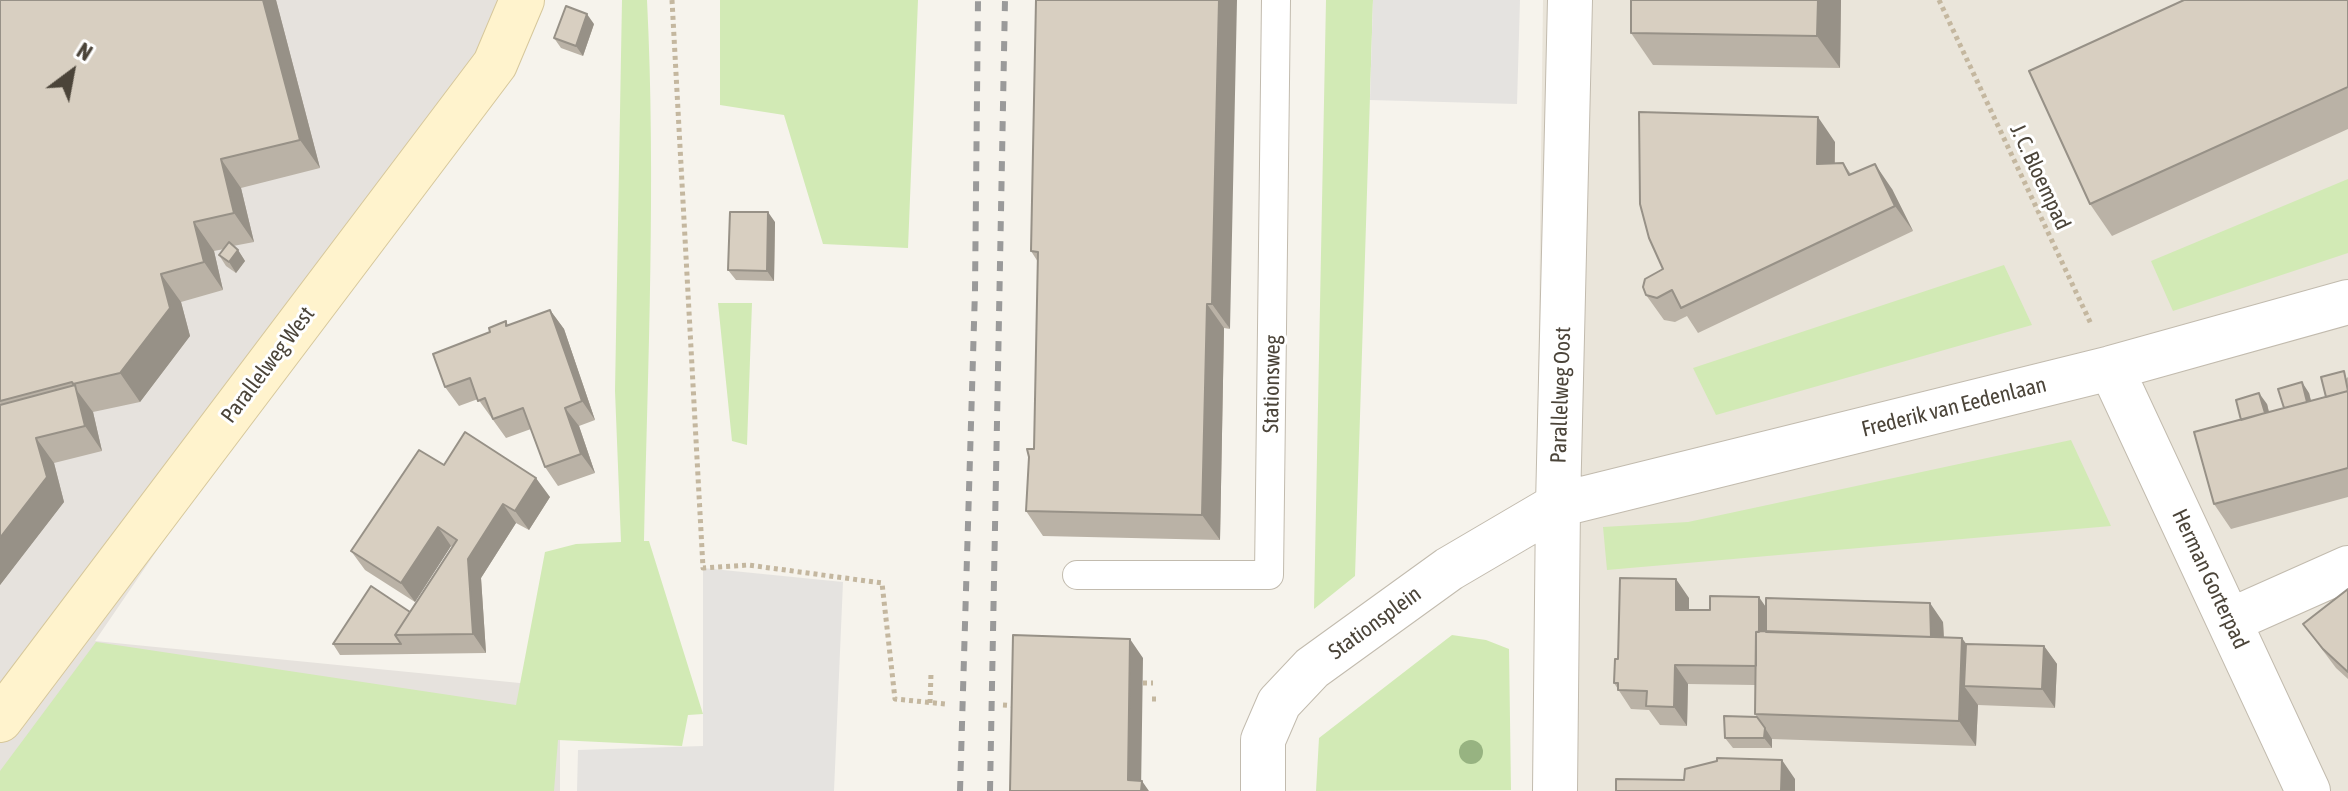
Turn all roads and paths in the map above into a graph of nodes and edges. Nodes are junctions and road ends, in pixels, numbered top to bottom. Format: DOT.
graph roads {
  1 [pos="522,0"];
  2 [pos="672,0"];
  3 [pos="1276,0"];
  4 [pos="1570,0"];
  5 [pos="1939,0"];
  6 [pos="2348,302"];
  7 [pos="2111,368"];
  8 [pos="1558,505"];
  9 [pos="2348,568"];
  10 [pos="1077,575"];
  11 [pos="2229,621"];
  12 [pos="931,674"];
  13 [pos="1143,683"];
  14 [pos="1153,683"];
  15 [pos="1013,692"];
  16 [pos="1152,699"];
  17 [pos="1160,699"];
  18 [pos="930,703"];
  19 [pos="945,704"];
  20 [pos="1003,705"];
  21 [pos="1013,706"];
  22 [pos="1025,706"];
  23 [pos="0,720"];
  24 [pos="1263,791"];
  25 [pos="1555,791"];
  26 [pos="2308,791"];
  1 -- 23 [label="street, Parallelweg West"];
  2 -- 18 [label="path"];
  3 -- 10 [label="lane, Stationsweg"];
  4 -- 8 [label="street, Parallelweg Oost"];
  5 -- 7 [label="path, J. C. Bloempad"];
  6 -- 7 [label="street, Frederik van Eedenlaan"];
  7 -- 8 [label="street, Frederik van Eedenlaan"];
  7 -- 11 [label="street, Herman Gorterpad"];
  8 -- 24 [label="street, Stationsplein"];
  8 -- 25 [label="street, Parallelweg Oost"];
  9 -- 11 [label="street"];
  11 -- 26 [label="street, Herman Gorterpad"];
  12 -- 18 [label="path"];
  13 -- 14 [label="path"];
  15 -- 21 [label="path"];
  16 -- 17 [label="path"];
  18 -- 19 [label="path"];
  20 -- 21 [label="path"];
  21 -- 22 [label="path"];
}
